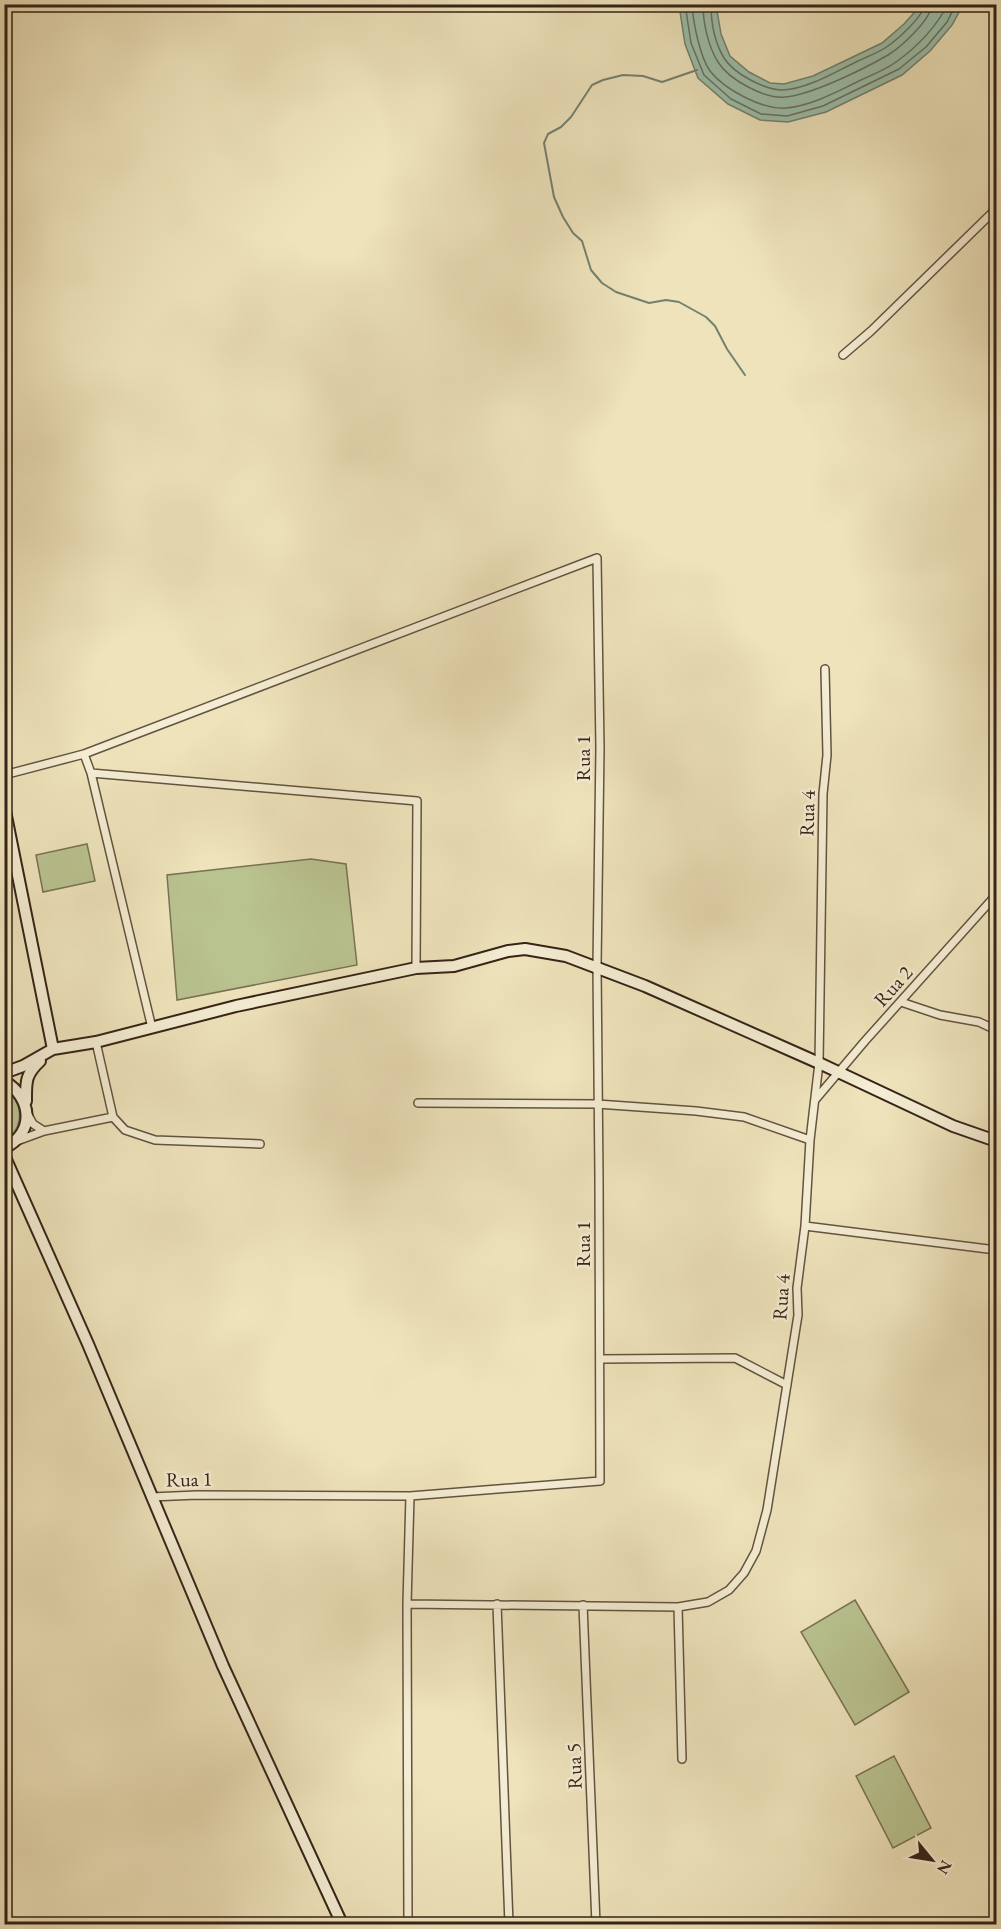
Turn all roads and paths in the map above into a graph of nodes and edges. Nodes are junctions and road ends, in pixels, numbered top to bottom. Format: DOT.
graph roads {
  1 [pos="996,209"];
  2 [pos="843,355"];
  3 [pos="825,669"];
  4 [pos="84,754"];
  5 [pos="91,773"];
  6 [pos="4,775"];
  7 [pos="4,806"];
  8 [pos="996,895"];
  9 [pos="597,966"];
  10 [pos="417,968"];
  11 [pos="901,1002"];
  12 [pos="152,1028"];
  13 [pos="996,1030"];
  14 [pos="96,1042"];
  15 [pos="53,1049"];
  16 [pos="819,1063"];
  17 [pos="839,1072"];
  18 [pos="4,1073"];
  19 [pos="4,1081"];
  20 [pos="815,1100"];
  21 [pos="418,1103"];
  22 [pos="597,1104"];
  23 [pos="26,1110"];
  24 [pos="113,1117"];
  25 [pos="44,1131"];
  26 [pos="810,1140"];
  27 [pos="996,1142"];
  28 [pos="260,1144"];
  29 [pos="9,1146"];
  30 [pos="4,1155"];
  31 [pos="805,1226"];
  32 [pos="996,1250"];
  33 [pos="600,1359"];
  34 [pos="787,1385"];
  35 [pos="410,1496"];
  36 [pos="151,1497"];
  37 [pos="407,1604"];
  38 [pos="497,1604"];
  39 [pos="583,1605"];
  40 [pos="678,1607"];
  41 [pos="682,1759"];
  42 [pos="342,1924"];
  43 [pos="408,1924"];
  44 [pos="508,1924"];
  45 [pos="596,1924"];
  1 -- 2 [label="street"];
  3 -- 16 [label="street, Rua 4"];
  4 -- 5 [label="street"];
  4 -- 6 [label="street"];
  4 -- 9 [label="street, Rua 1"];
  5 -- 10 [label="street"];
  5 -- 12 [label="street"];
  7 -- 15 [label="street"];
  8 -- 11 [label="street, Rua 2"];
  9 -- 10 [label="street"];
  9 -- 16 [label="street"];
  9 -- 22 [label="street, Rua 1"];
  10 -- 12 [label="street"];
  11 -- 13 [label="street"];
  11 -- 17 [label="street, Rua 2"];
  12 -- 14 [label="street"];
  14 -- 15 [label="street"];
  14 -- 24 [label="street"];
  15 -- 18 [label="street"];
  15 -- 23 [label="street"];
  16 -- 17 [label="street"];
  16 -- 20 [label="street, Rua 4"];
  17 -- 20 [label="street, Rua 2"];
  17 -- 27 [label="street"];
  19 -- 23 [label="street"];
  20 -- 26 [label="street, Rua 4"];
  21 -- 22 [label="street"];
  22 -- 26 [label="street"];
  22 -- 33 [label="street, Rua 1"];
  23 -- 25 [label="street"];
  23 -- 29 [label="street"];
  24 -- 25 [label="street"];
  24 -- 28 [label="street"];
  25 -- 29 [label="street"];
  26 -- 31 [label="street, Rua 4"];
  30 -- 36 [label="street"];
  31 -- 32 [label="street"];
  31 -- 34 [label="street, Rua 4"];
  33 -- 34 [label="street"];
  33 -- 35 [label="street, Rua 1"];
  34 -- 40 [label="street, Rua 4"];
  35 -- 36 [label="street, Rua 1"];
  35 -- 37 [label="street"];
  36 -- 42 [label="street"];
  37 -- 38 [label="street, Rua 4"];
  37 -- 43 [label="street"];
  38 -- 39 [label="street, Rua 4"];
  38 -- 44 [label="street"];
  39 -- 40 [label="street, Rua 4"];
  39 -- 45 [label="street, Rua 5"];
  40 -- 41 [label="street"];
}
